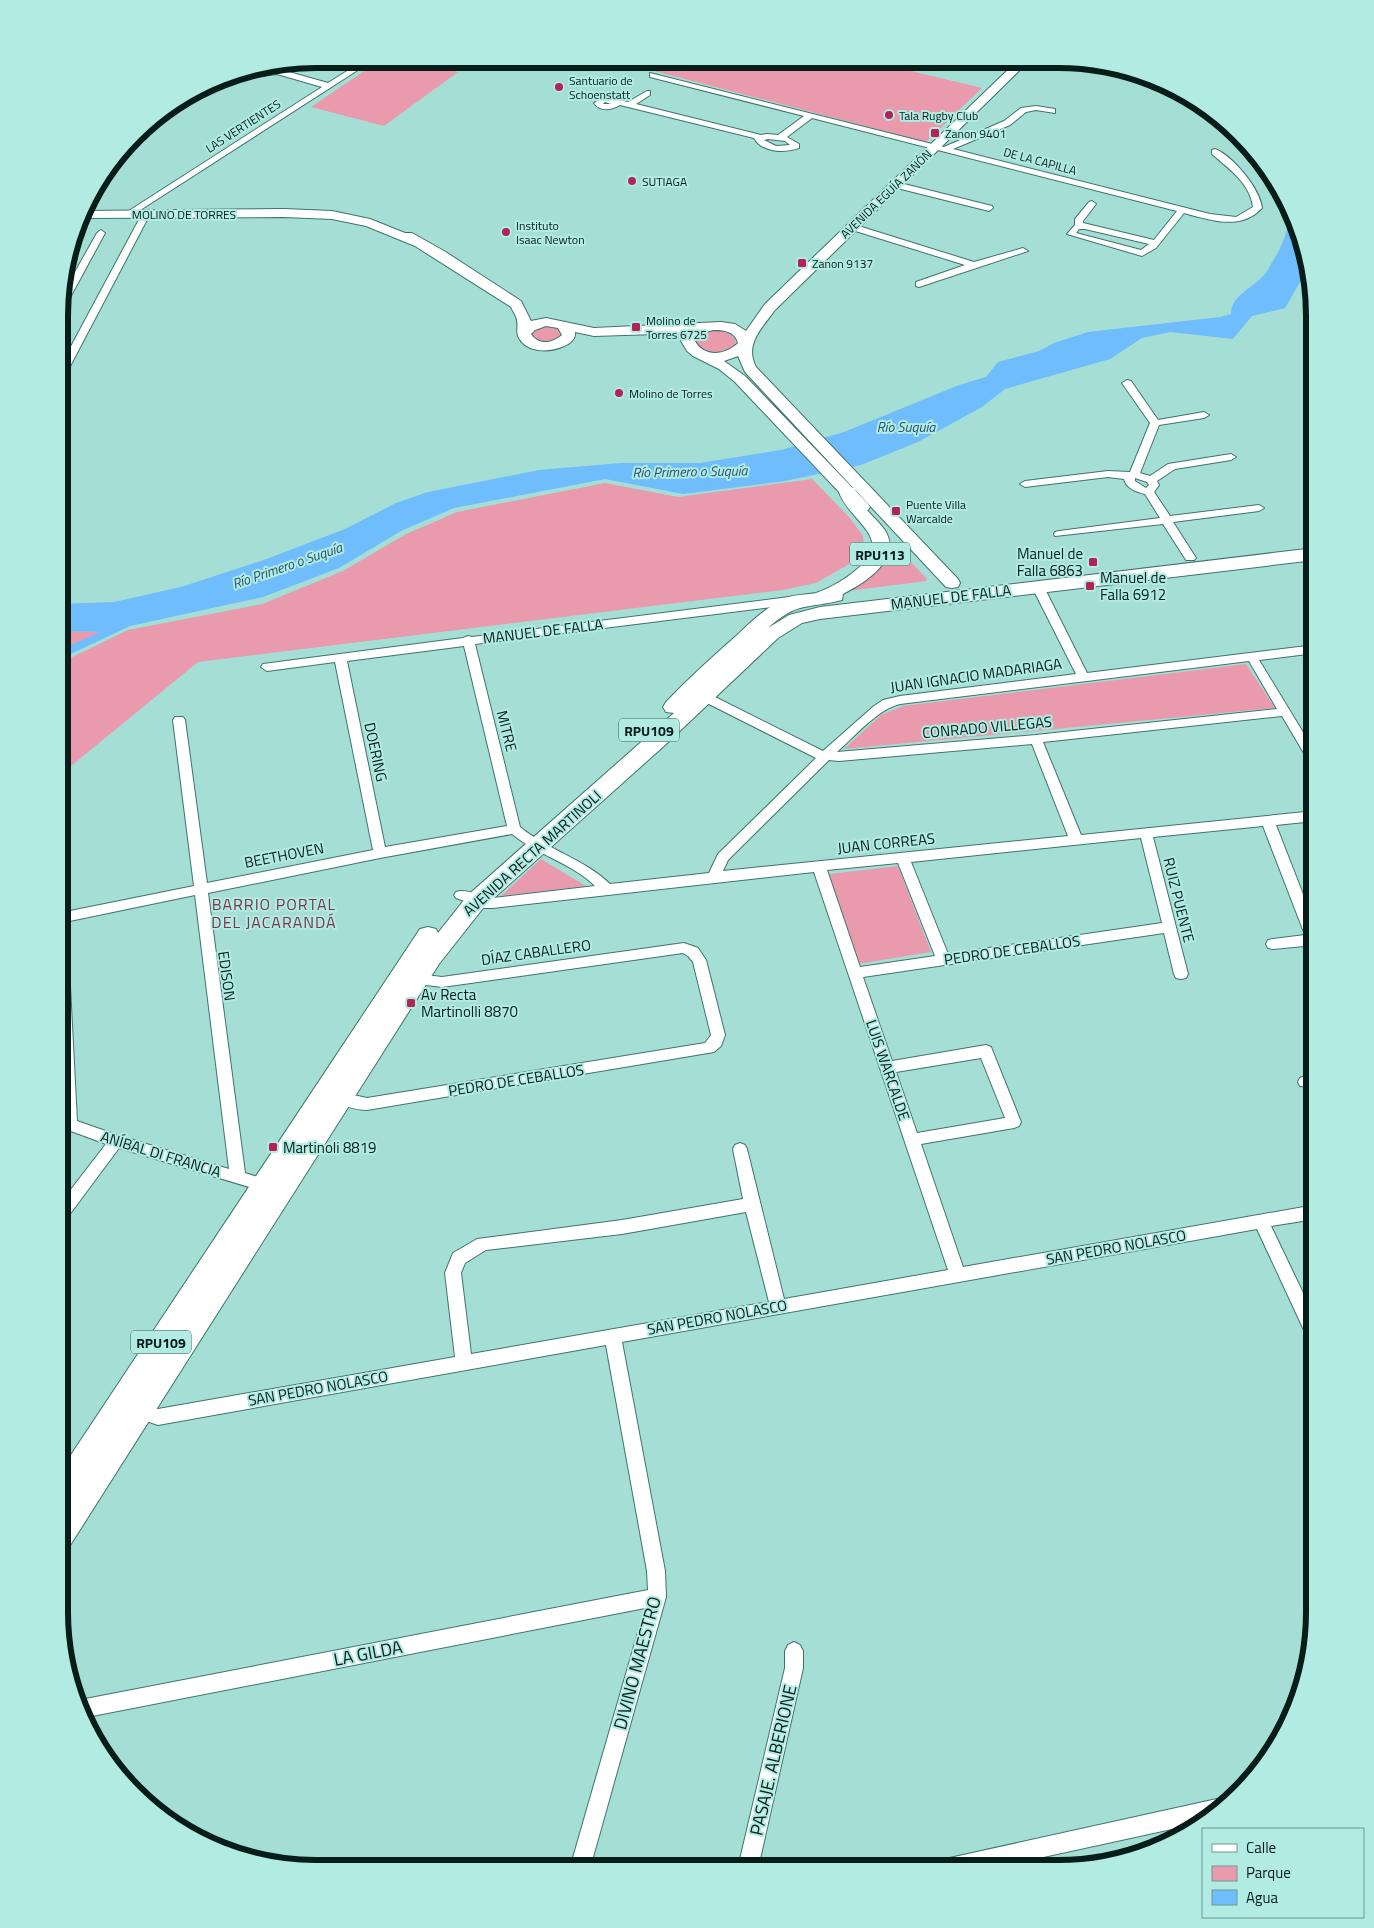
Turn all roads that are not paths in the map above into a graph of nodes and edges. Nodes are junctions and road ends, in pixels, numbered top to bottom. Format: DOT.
graph roads {
  1 [pos="357,68"];
  2 [pos="1016,68"];
  3 [pos="283,70"];
  4 [pos="654,75"];
  5 [pos="329,86"];
  6 [pos="647,93"];
  7 [pos="616,102"];
  8 [pos="631,104"];
  9 [pos="1052,111"];
  10 [pos="810,115"];
  11 [pos="759,137"];
  12 [pos="781,137"];
  13 [pos="940,147"];
  14 [pos="1215,152"];
  15 [pos="896,185"];
  16 [pos="1092,204"];
  17 [pos="989,208"];
  18 [pos="1182,210"];
  19 [pos="128,214"];
  20 [pos="146,214"];
  21 [pos="89,215"];
  22 [pos="852,227"];
  23 [pos="101,233"];
  24 [pos="1023,251"];
  25 [pos="974,265"];
  26 [pos="468,272"];
  27 [pos="920,284"];
  28 [pos="69,290"];
  29 [pos="770,307"];
  30 [pos="560,324"];
  31 [pos="708,327"];
  32 [pos="524,334"];
  33 [pos="744,344"];
  34 [pos="551,346"];
  35 [pos="699,353"];
  36 [pos="68,361"];
  37 [pos="1127,383"];
  38 [pos="1204,415"];
  39 [pos="1155,423"];
  40 [pos="1231,457"];
  41 [pos="1132,475"];
  42 [pos="1151,480"];
  43 [pos="1025,484"];
  44 [pos="848,486"];
  45 [pos="1149,492"];
  46 [pos="1259,508"];
  47 [pos="1165,520"];
  48 [pos="1060,534"];
  49 [pos="1306,544"];
  50 [pos="1306,555"];
  51 [pos="1190,558"];
  52 [pos="946,586"];
  53 [pos="1031,588"];
  54 [pos="816,598"];
  55 [pos="746,605"];
  56 [pos="768,616"];
  57 [pos="796,619"];
  58 [pos="468,640"];
  59 [pos="1306,650"];
  60 [pos="1252,657"];
  61 [pos="340,658"];
  62 [pos="267,667"];
  63 [pos="1083,677"];
  64 [pos="704,697"];
  65 [pos="1284,712"];
  66 [pos="179,720"];
  67 [pos="1036,739"];
  68 [pos="1306,747"];
  69 [pos="825,756"];
  70 [pos="1306,817"];
  71 [pos="1268,821"];
  72 [pos="1146,833"];
  73 [pos="526,838"];
  74 [pos="1076,840"];
  75 [pos="380,853"];
  76 [pos="903,858"];
  77 [pos="819,866"];
  78 [pos="714,877"];
  79 [pos="199,888"];
  80 [pos="606,889"];
  81 [pos="468,898"];
  82 [pos="68,916"];
  83 [pos="1306,917"];
  84 [pos="1170,927"];
  85 [pos="1306,941"];
  86 [pos="1273,944"];
  87 [pos="943,960"];
  88 [pos="855,973"];
  89 [pos="1181,974"];
  90 [pos="408,978"];
  91 [pos="709,1048"];
  92 [pos="887,1068"];
  93 [pos="333,1096"];
  94 [pos="68,1125"];
  95 [pos="911,1140"];
  96 [pos="116,1141"];
  97 [pos="740,1149"];
  98 [pos="238,1177"];
  99 [pos="272,1188"];
  100 [pos="752,1204"];
  101 [pos="68,1205"];
  102 [pos="1306,1214"];
  103 [pos="1261,1222"];
  104 [pos="957,1274"];
  105 [pos="778,1306"];
  106 [pos="1306,1317"];
  107 [pos="613,1336"];
  108 [pos="464,1362"];
  109 [pos="129,1408"];
  110 [pos="68,1486"];
  111 [pos="68,1520"];
  112 [pos="657,1597"];
  113 [pos="794,1651"];
  114 [pos="86,1709"];
  115 [pos="1207,1811"];
  116 [pos="582,1860"];
  117 [pos="750,1860"];
  118 [pos="986,1860"];
  1 -- 5 [label="street, LAS VERTIENTES"];
  2 -- 13 [label="main road, AVENIDA EGUÍA ZANÓN"];
  3 -- 5 [label="street"];
  4 -- 10 [label="street, DE LA CAPILLA"];
  5 -- 19 [label="street, LAS VERTIENTES"];
  6 -- 8 [label="street"];
  7 -- 8 [label="street"];
  8 -- 11 [label="street"];
  9 -- 13 [label="street"];
  10 -- 12 [label="street"];
  10 -- 13 [label="street, DE LA CAPILLA"];
  11 -- 12 [label="street"];
  11 -- 12 [label="street"];
  13 -- 15 [label="main road, AVENIDA EGUÍA ZANÓN"];
  13 -- 18 [label="street, DE LA CAPILLA"];
  14 -- 18 [label="street, DE LA CAPILLA"];
  15 -- 17 [label="street"];
  15 -- 22 [label="main road, AVENIDA EGUÍA ZANÓN"];
  16 -- 18 [label="street"];
  19 -- 20 [label="main road, MOLINO DE TORRES"];
  19 -- 21 [label="main road, MOLINO DE TORRES"];
  20 -- 26 [label="main road, MOLINO DE TORRES"];
  20 -- 36 [label="street"];
  22 -- 25 [label="street"];
  22 -- 29 [label="main road, AVENIDA EGUÍA ZANÓN"];
  23 -- 28 [label="street"];
  24 -- 25 [label="street"];
  25 -- 27 [label="street"];
  26 -- 30 [label="main road, MOLINO DE TORRES"];
  26 -- 32 [label="main road, MOLINO DE TORRES"];
  29 -- 31 [label="main road, AVENIDA EGUÍA ZANÓN"];
  29 -- 33 [label="main road, AVENIDA EGUÍA ZANÓN"];
  30 -- 31 [label="main road, MOLINO DE TORRES"];
  30 -- 32 [label="main road"];
  30 -- 34 [label="main road"];
  31 -- 33 [label="main road"];
  31 -- 35 [label="main road"];
  32 -- 34 [label="main road, RPU113"];
  33 -- 35 [label="main road, RPU113"];
  33 -- 44 [label="main road, RPU113"];
  34 -- 35 [label="main road, RPU113"];
  35 -- 44 [label="main road, RPU113"];
  37 -- 39 [label="street"];
  38 -- 39 [label="street"];
  39 -- 41 [label="street"];
  40 -- 42 [label="street"];
  41 -- 42 [label="street"];
  41 -- 43 [label="street"];
  41 -- 45 [label="street"];
  42 -- 45 [label="street"];
  44 -- 52 [label="main road, RPU113"];
  44 -- 54 [label="main road, RPU113"];
  45 -- 47 [label="street"];
  46 -- 47 [label="street"];
  47 -- 48 [label="street"];
  47 -- 51 [label="street"];
  49 -- 51 [label="main road, MANUEL DE FALLA / RPU109"];
  50 -- 53 [label="main road, MANUEL DE FALLA / RPU109"];
  51 -- 52 [label="main road, MANUEL DE FALLA / RPU109"];
  52 -- 53 [label="main road"];
  52 -- 54 [label="main road, MANUEL DE FALLA / RPU109"];
  52 -- 57 [label="main road, AVENIDA RECTA MARTINOLI"];
  53 -- 57 [label="main road, MANUEL DE FALLA / RPU109"];
  53 -- 63 [label="street"];
  54 -- 55 [label="street, MANUEL DE FALLA"];
  54 -- 56 [label="main road, MANUEL DE FALLA / RPU109"];
  55 -- 56 [label="street"];
  55 -- 58 [label="street, MANUEL DE FALLA"];
  56 -- 73 [label="main road, AVENIDA RECTA MARTINOLI / RPU109"];
  57 -- 64 [label="main road, AVENIDA RECTA MARTINOLI / RPU109"];
  58 -- 61 [label="street, MANUEL DE FALLA"];
  58 -- 73 [label="street, MITRE"];
  59 -- 60 [label="street, JUAN IGNACIO MADARIAGA"];
  60 -- 63 [label="street, JUAN IGNACIO MADARIAGA"];
  60 -- 65 [label="street"];
  61 -- 62 [label="street"];
  61 -- 75 [label="street, DOERING"];
  63 -- 69 [label="street, JUAN IGNACIO MADARIAGA"];
  64 -- 69 [label="street, CONRADO VILLEGAS"];
  64 -- 73 [label="main road, AVENIDA RECTA MARTINOLI / RPU109"];
  65 -- 67 [label="street, CONRADO VILLEGAS"];
  65 -- 68 [label="street"];
  66 -- 79 [label="street, EDISON"];
  67 -- 69 [label="street, CONRADO VILLEGAS"];
  67 -- 74 [label="street"];
  69 -- 78 [label="street, JUAN IGNACIO MADARIAGA"];
  70 -- 71 [label="street, JUAN CORREAS"];
  71 -- 72 [label="street, JUAN CORREAS"];
  71 -- 83 [label="street"];
  72 -- 74 [label="street, JUAN CORREAS"];
  72 -- 84 [label="street, RUIZ PUENTE"];
  73 -- 75 [label="street, BEETHOVEN"];
  73 -- 80 [label="street"];
  73 -- 81 [label="main road, AVENIDA RECTA MARTINOLI / RPU109"];
  74 -- 76 [label="street, JUAN CORREAS"];
  75 -- 79 [label="street, BEETHOVEN"];
  76 -- 77 [label="street, JUAN CORREAS"];
  76 -- 87 [label="street"];
  77 -- 78 [label="street, JUAN CORREAS"];
  77 -- 88 [label="street, LUIS WARCALDE"];
  78 -- 80 [label="street, JUAN CORREAS"];
  79 -- 82 [label="street, BEETHOVEN"];
  79 -- 98 [label="street, EDISON"];
  80 -- 81 [label="street, JUAN CORREAS"];
  81 -- 90 [label="main road, AVENIDA RECTA MARTINOLI / RPU109"];
  84 -- 87 [label="street, PEDRO DE CEBALLOS"];
  84 -- 89 [label="street, RUIZ PUENTE"];
  85 -- 86 [label="street"];
  87 -- 88 [label="street, PEDRO DE CEBALLOS"];
  88 -- 92 [label="street, LUIS WARCALDE"];
  90 -- 91 [label="street, DÍAZ CABALLERO"];
  90 -- 93 [label="main road, AVENIDA RECTA MARTINOLI / RPU109"];
  91 -- 93 [label="street, PEDRO DE CEBALLOS"];
  92 -- 95 [label="street, LUIS WARCALDE"];
  92 -- 95 [label="street"];
  93 -- 99 [label="main road, AVENIDA RECTA MARTINOLI / RPU109"];
  94 -- 96 [label="street, ANÍBAL DI FRANCIA"];
  95 -- 104 [label="street, LUIS WARCALDE"];
  96 -- 98 [label="street, ANÍBAL DI FRANCIA"];
  96 -- 101 [label="street"];
  97 -- 100 [label="street"];
  98 -- 99 [label="street, ANÍBAL DI FRANCIA"];
  99 -- 109 [label="main road, AVENIDA RECTA MARTINOLI / RPU109"];
  100 -- 105 [label="street"];
  100 -- 108 [label="street"];
  102 -- 103 [label="street, SAN PEDRO NOLASCO"];
  103 -- 104 [label="street, SAN PEDRO NOLASCO"];
  103 -- 106 [label="street"];
  104 -- 105 [label="street, SAN PEDRO NOLASCO"];
  105 -- 107 [label="street, SAN PEDRO NOLASCO"];
  107 -- 108 [label="street, SAN PEDRO NOLASCO"];
  107 -- 112 [label="street, DIVINO MAESTRO"];
  108 -- 109 [label="street, SAN PEDRO NOLASCO"];
  109 -- 110 [label="main road, AVENIDA RECTA MARTINOLI / RPU109"];
  109 -- 111 [label="main road, AVENIDA RECTA MARTINOLI / RPU109"];
  112 -- 114 [label="street, LA GILDA"];
  112 -- 116 [label="street, DIVINO MAESTRO"];
  113 -- 117 [label="street, PASAJE. ALBERIONE"];
  115 -- 118 [label="street"];
}
